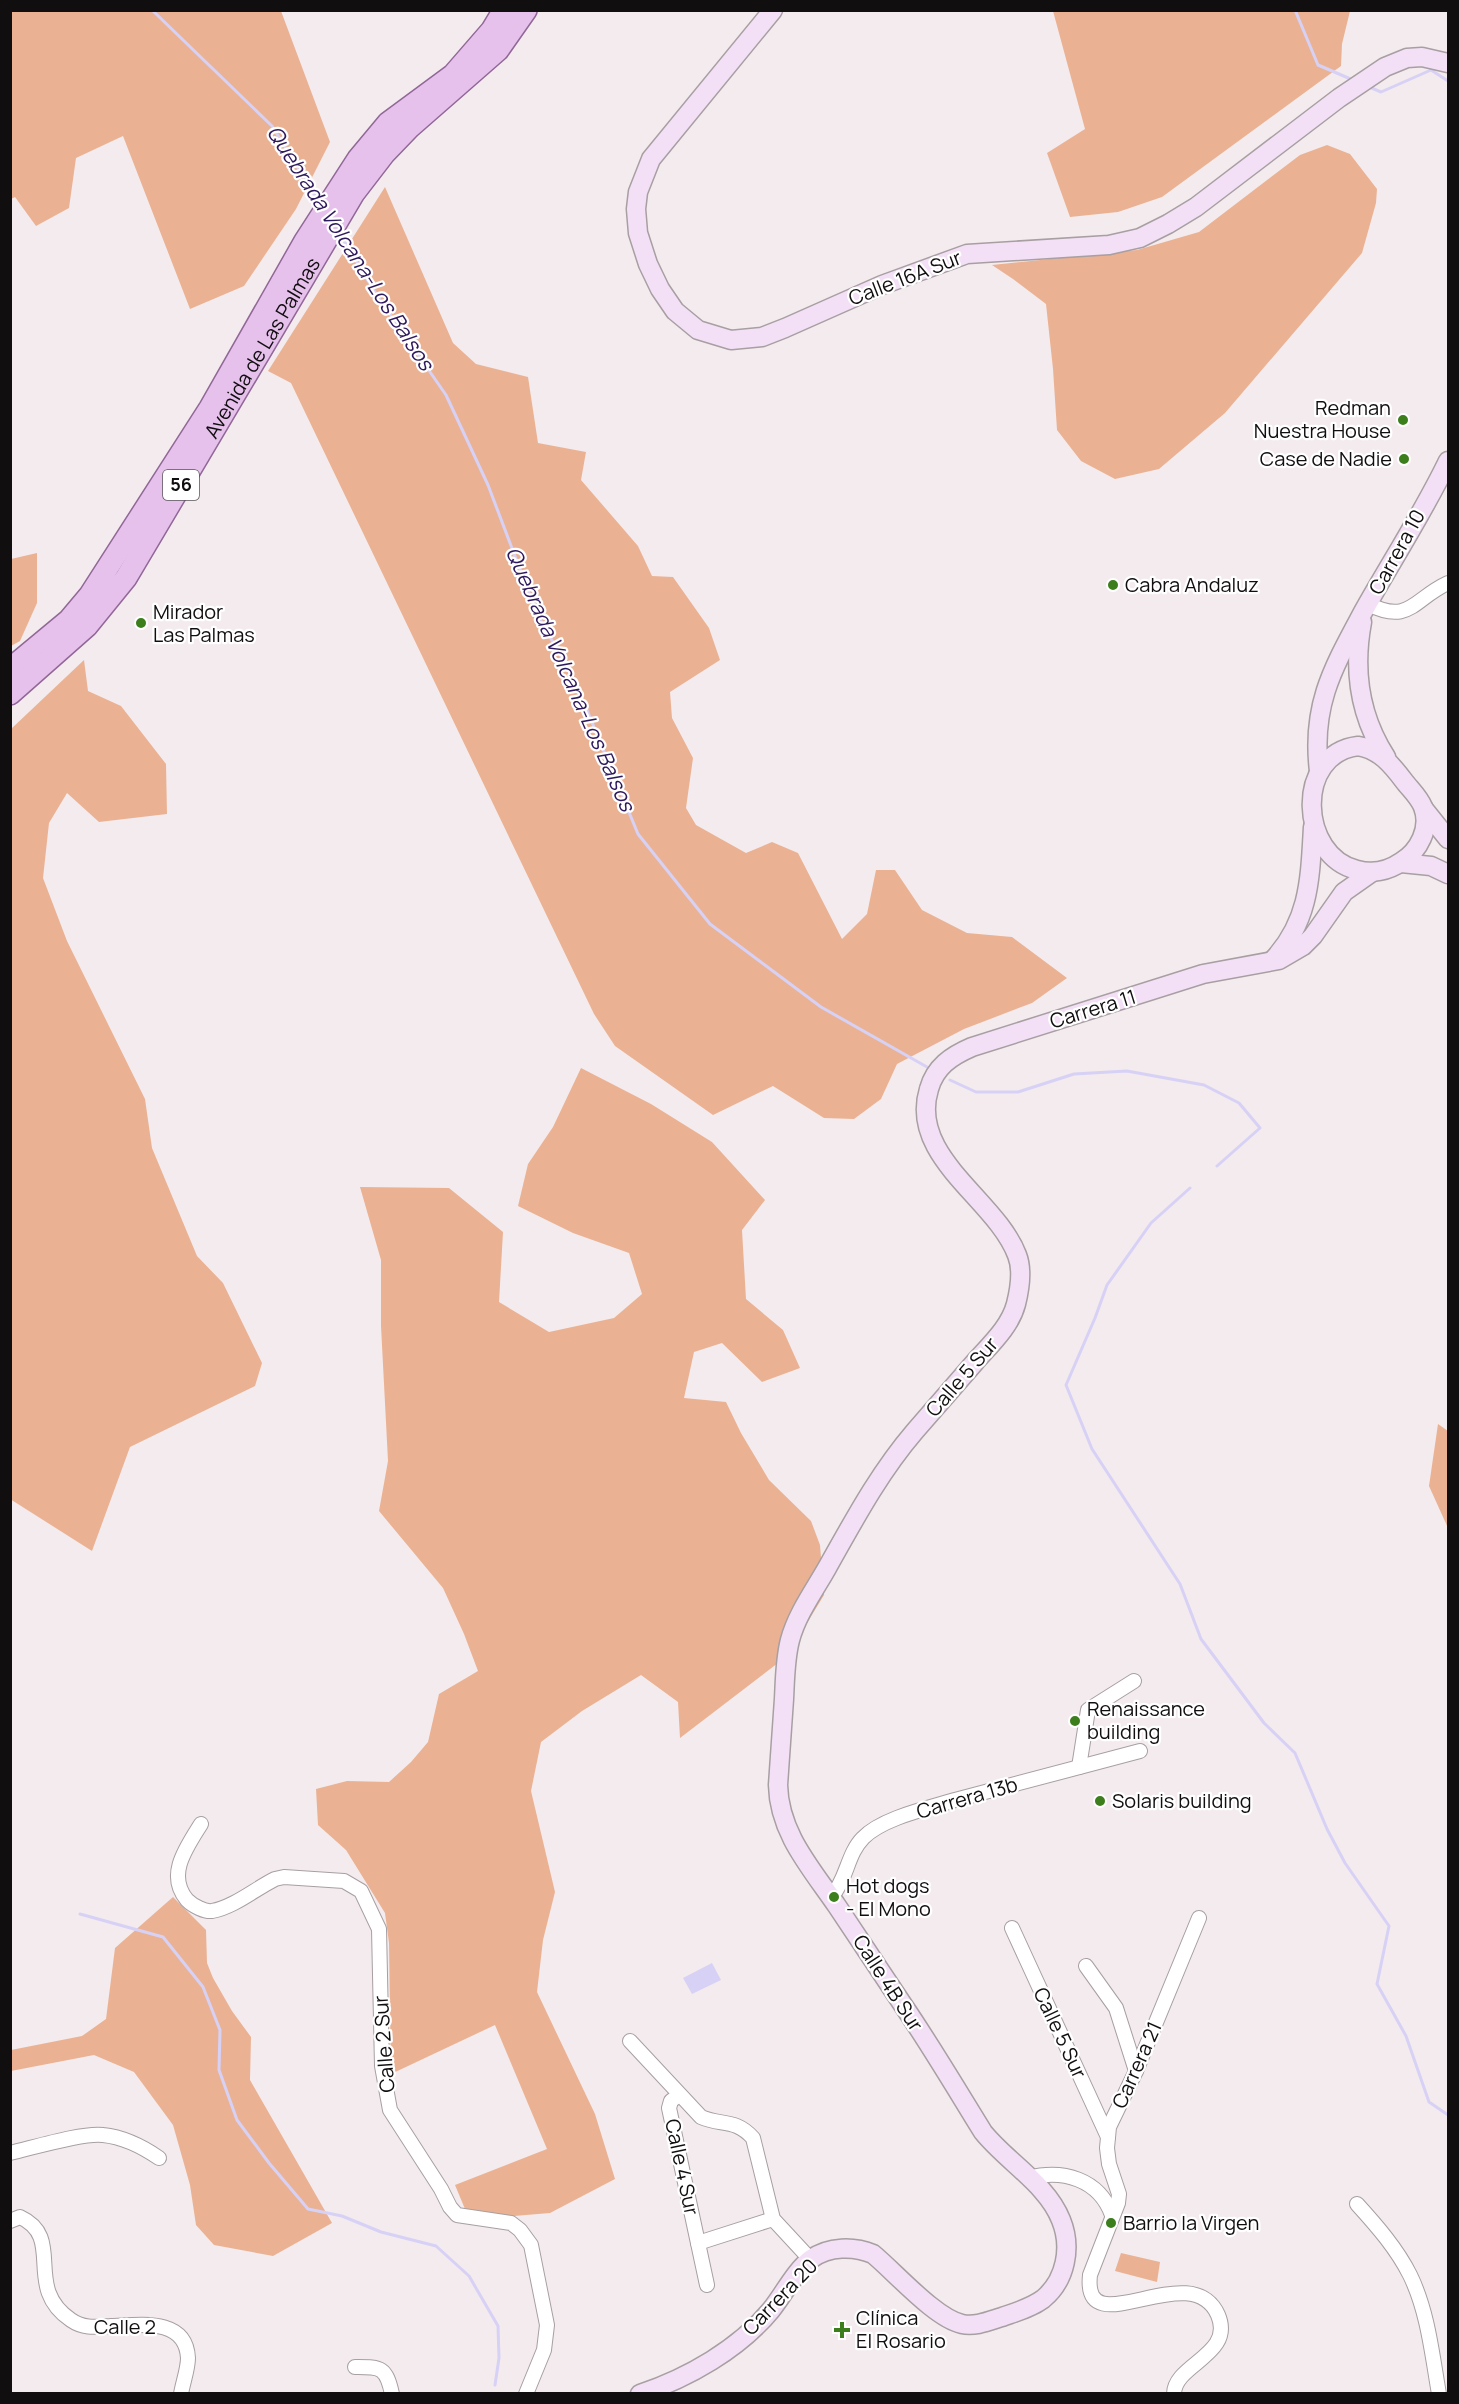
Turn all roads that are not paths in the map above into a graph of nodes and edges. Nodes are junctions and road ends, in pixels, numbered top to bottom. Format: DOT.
graph roads {
  1 [pos="504,10"];
  2 [pos="526,10"];
  3 [pos="536,10"];
  4 [pos="773,10"];
  5 [pos="513,31"];
  6 [pos="1449,63"];
  7 [pos="336,207"];
  8 [pos="312,246"];
  9 [pos="1449,461"];
  10 [pos="1449,583"];
  11 [pos="1366,608"];
  12 [pos="10,669"];
  13 [pos="10,694"];
  14 [pos="1390,763"];
  15 [pos="1319,771"];
  16 [pos="1424,808"];
  17 [pos="1313,825"];
  18 [pos="1449,838"];
  19 [pos="1401,862"];
  20 [pos="1371,873"];
  21 [pos="1449,874"];
  22 [pos="1271,961"];
  23 [pos="930,1085"];
  24 [pos="786,1665"];
  25 [pos="1134,1681"];
  26 [pos="1140,1751"];
  27 [pos="1079,1767"];
  28 [pos="201,1824"];
  29 [pos="831,1897"];
  30 [pos="1199,1918"];
  31 [pos="1012,1928"];
  32 [pos="1086,1966"];
  33 [pos="630,2041"];
  34 [pos="1136,2071"];
  35 [pos="679,2095"];
  36 [pos="1108,2137"];
  37 [pos="10,2153"];
  38 [pos="159,2158"];
  39 [pos="1061,2175"];
  40 [pos="1028,2178"];
  41 [pos="1050,2199"];
  42 [pos="1357,2204"];
  43 [pos="1112,2215"];
  44 [pos="773,2219"];
  45 [pos="10,2221"];
  46 [pos="698,2243"];
  47 [pos="811,2260"];
  48 [pos="707,2285"];
  49 [pos="355,2367"];
  50 [pos="181,2394"];
  51 [pos="392,2394"];
  52 [pos="526,2394"];
  53 [pos="640,2394"];
  54 [pos="1174,2394"];
  55 [pos="1439,2394"];
  1 -- 7 [label="main road, Avenida de Las Palmas / 56"];
  2 -- 5 [label="main road, Avenida de Las Palmas / 56"];
  3 -- 5 [label="main road"];
  4 -- 6 [label="street, Calle 16A Sur"];
  5 -- 7 [label="main road, Avenida de Las Palmas / 56"];
  7 -- 8 [label="main road, Avenida de Las Palmas / 56"];
  8 -- 12 [label="main road, Avenida de Las Palmas / 56"];
  8 -- 13 [label="main road, Avenida de Las Palmas / 56"];
  9 -- 11 [label="street, Carrera 10"];
  10 -- 11 [label="street"];
  11 -- 14 [label="street, Carrera 10"];
  11 -- 15 [label="street, Carrera 10"];
  14 -- 15 [label="street"];
  14 -- 16 [label="street"];
  15 -- 17 [label="street"];
  16 -- 18 [label="street"];
  16 -- 19 [label="street"];
  17 -- 20 [label="street"];
  17 -- 22 [label="street"];
  19 -- 20 [label="street"];
  19 -- 21 [label="street"];
  20 -- 22 [label="street, Carrera 11"];
  22 -- 23 [label="street, Carrera 11"];
  23 -- 24 [label="street, Calle 5 Sur"];
  24 -- 29 [label="street, Calle 4B Sur"];
  25 -- 27 [label="street"];
  26 -- 27 [label="street, Carrera 13b"];
  27 -- 29 [label="street, Carrera 13b"];
  28 -- 52 [label="street, Calle 2 Sur"];
  29 -- 40 [label="street, Calle 4B Sur"];
  30 -- 34 [label="street, Carrera 21"];
  31 -- 36 [label="street, Calle 5 Sur"];
  32 -- 34 [label="street"];
  33 -- 35 [label="street, Calle 4 Sur"];
  34 -- 36 [label="street, Carrera 21"];
  35 -- 44 [label="street, Calle 4 Sur"];
  35 -- 46 [label="street, Calle 4 Sur"];
  36 -- 43 [label="street, Carrera 21"];
  37 -- 38 [label="street"];
  39 -- 40 [label="street"];
  39 -- 41 [label="street"];
  39 -- 43 [label="street"];
  40 -- 41 [label="street, Calle 4B Sur"];
  41 -- 47 [label="street, Carrera 20"];
  42 -- 55 [label="street"];
  43 -- 54 [label="street"];
  44 -- 46 [label="street, Calle 4 Sur"];
  44 -- 47 [label="street, Calle 4 Sur"];
  45 -- 50 [label="street, Calle 2"];
  46 -- 48 [label="street, Calle 4 Sur"];
  47 -- 53 [label="street, Carrera 20"];
  49 -- 51 [label="street"];
}
